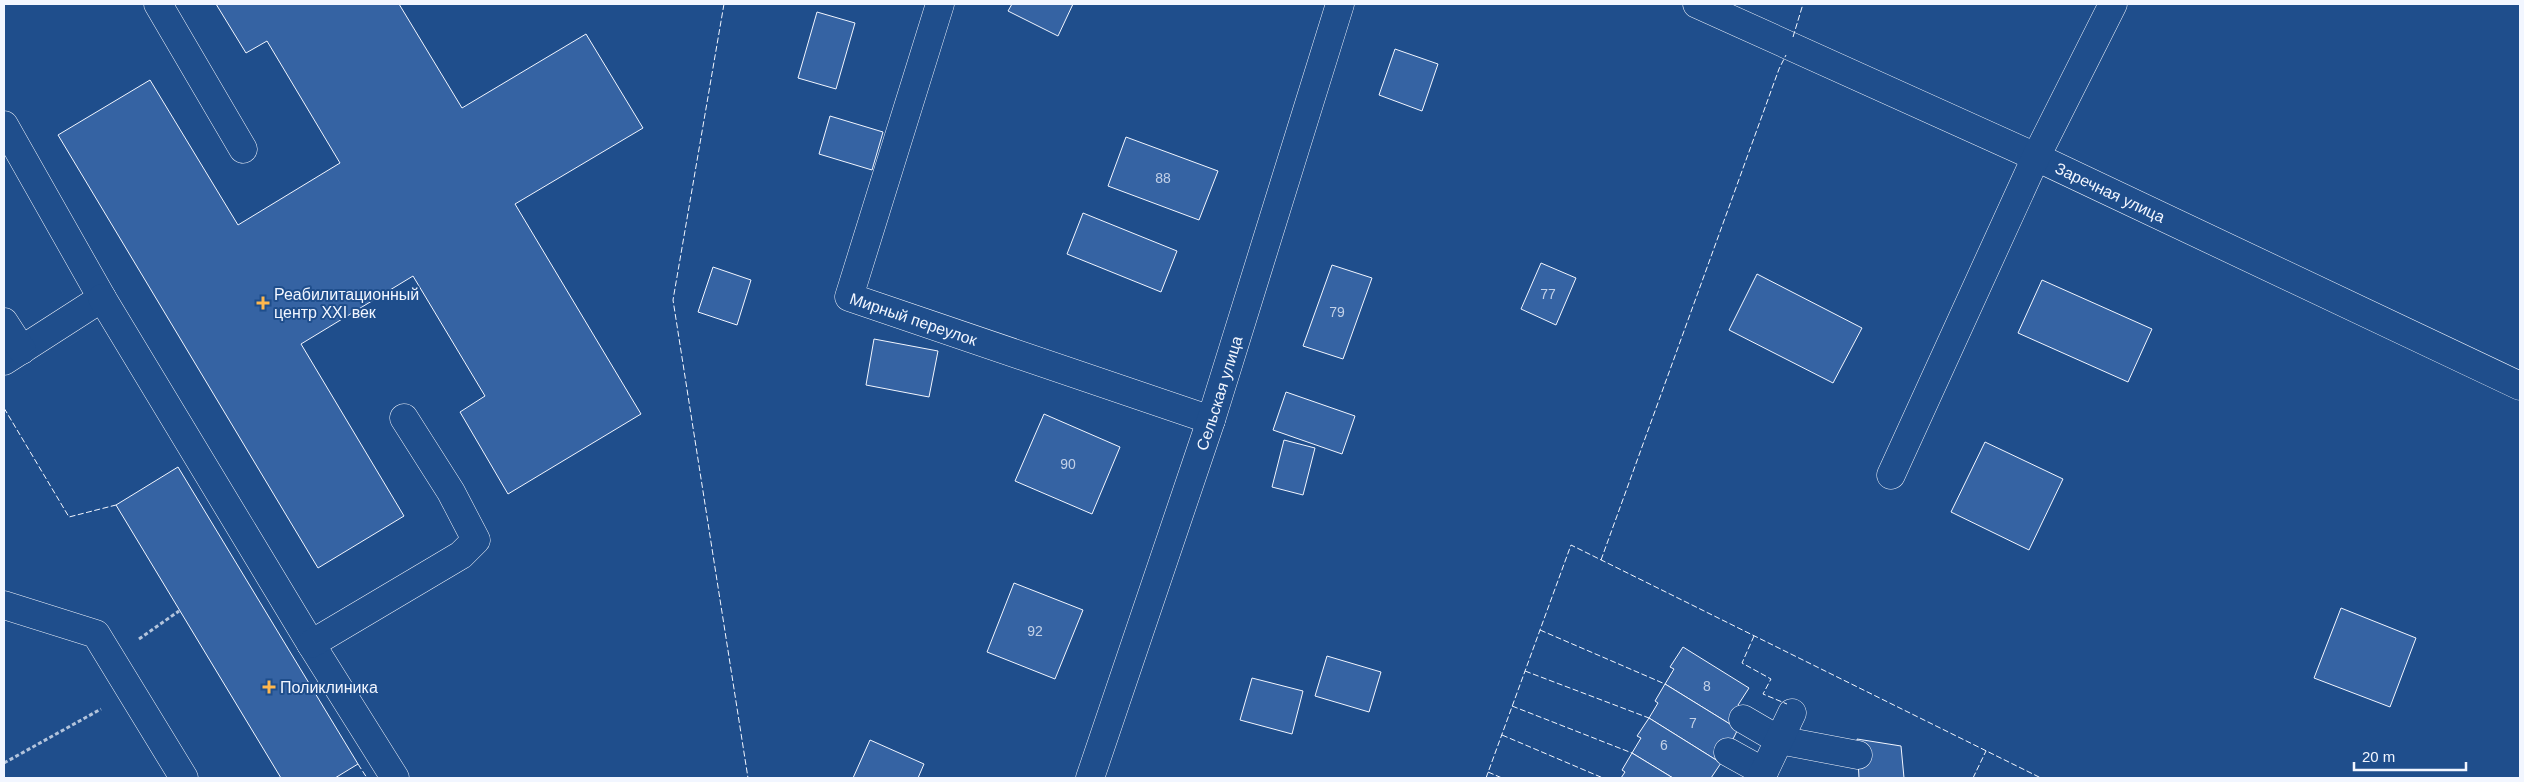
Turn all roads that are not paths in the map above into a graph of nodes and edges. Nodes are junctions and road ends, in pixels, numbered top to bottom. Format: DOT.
graph roads {
  1 [pos="158,4"];
  2 [pos="940,4"];
  3 [pos="1340,4"];
  4 [pos="1697,4"];
  5 [pos="2113,4"];
  6 [pos="4,125"];
  7 [pos="243,149"];
  8 [pos="2036,157"];
  9 [pos="102,298"];
  10 [pos="4,322"];
  11 [pos="13,355"];
  12 [pos="2520,386"];
  13 [pos="404,418"];
  14 [pos="1211,420"];
  15 [pos="1891,475"];
  16 [pos="4,605"];
  17 [pos="311,644"];
  18 [pos="1792,713"];
  19 [pos="1743,719"];
  20 [pos="1779,740"];
  21 [pos="1728,752"];
  22 [pos="1858,755"];
  23 [pos="1768,776"];
  24 [pos="184,778"];
  25 [pos="395,778"];
  26 [pos="1090,778"];
  1 -- 7 [label="street"];
  2 -- 14 [label="street, Мирный переулок"];
  3 -- 14 [label="street, Сельская улица"];
  4 -- 8 [label="street, Заречная улица"];
  5 -- 8 [label="street"];
  6 -- 9 [label="street"];
  8 -- 12 [label="street, Заречная улица"];
  8 -- 15 [label="street"];
  9 -- 11 [label="street"];
  9 -- 17 [label="street"];
  10 -- 11 [label="street"];
  13 -- 17 [label="street"];
  14 -- 26 [label="street, Сельская улица"];
  16 -- 24 [label="street"];
  17 -- 25 [label="street"];
  18 -- 20 [label="street"];
  19 -- 20 [label="street"];
  20 -- 22 [label="street"];
  20 -- 23 [label="street"];
  21 -- 23 [label="street"];
}
